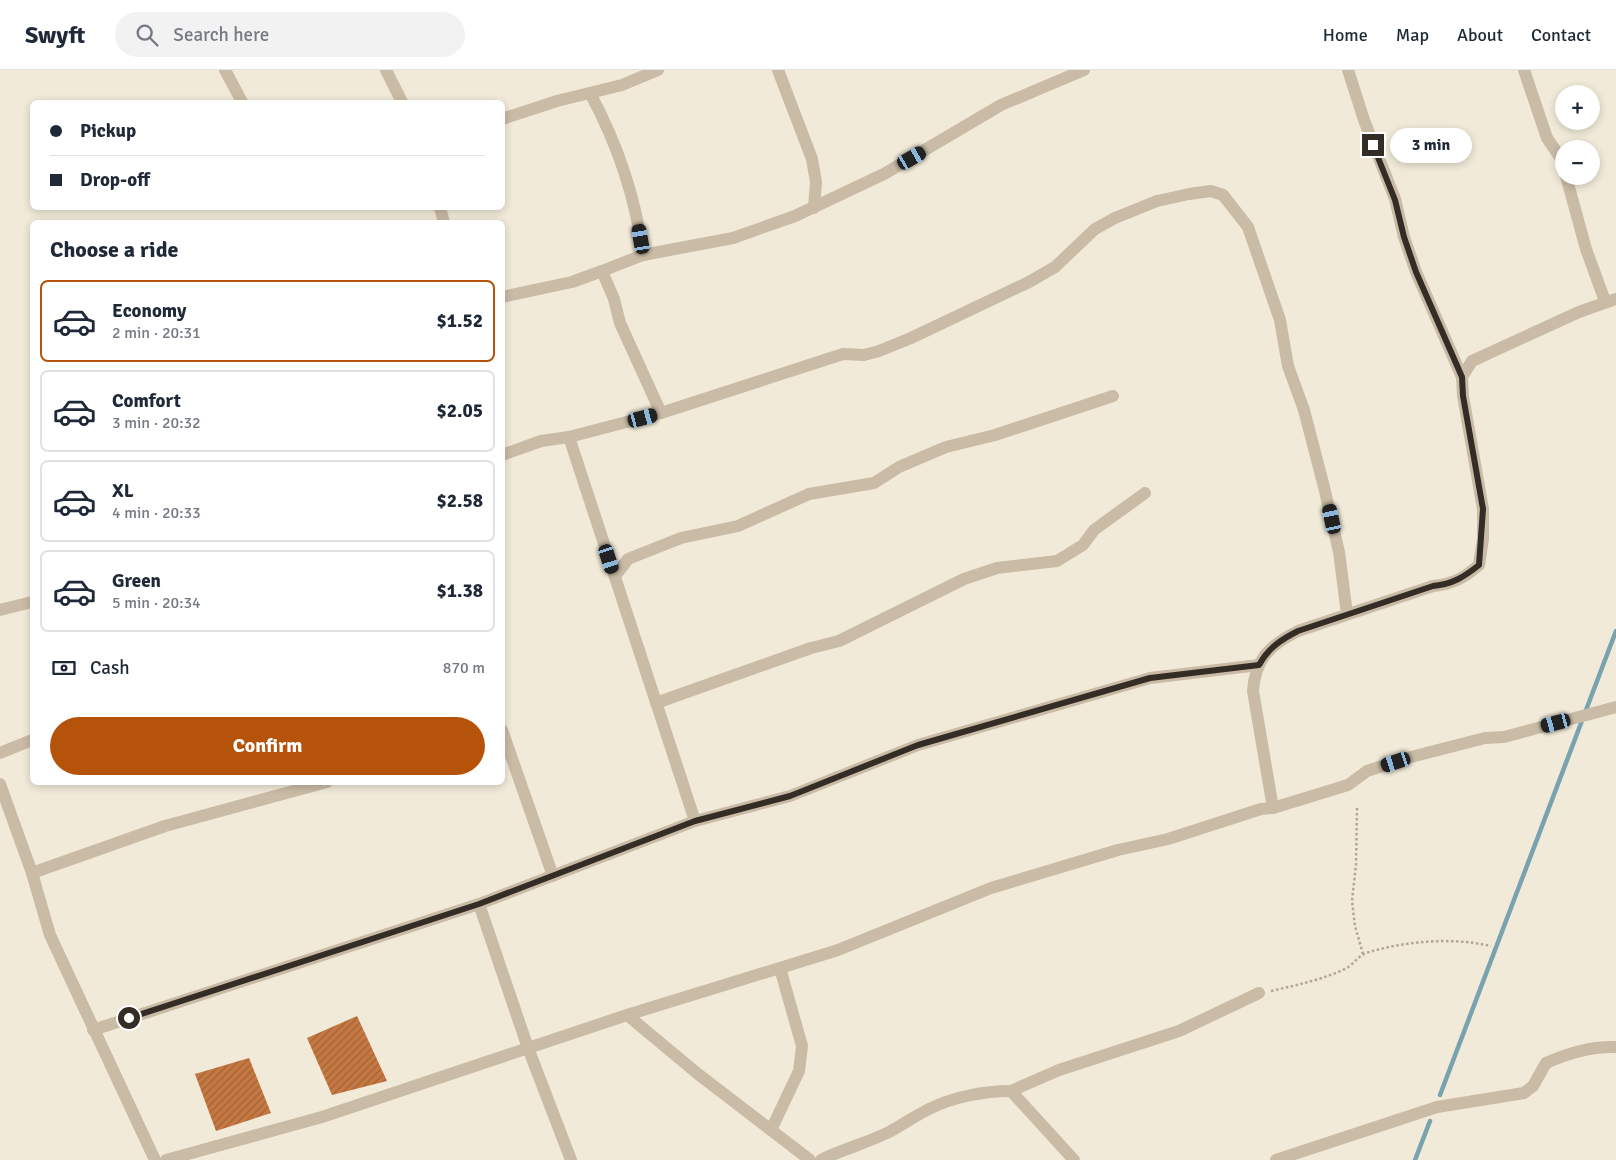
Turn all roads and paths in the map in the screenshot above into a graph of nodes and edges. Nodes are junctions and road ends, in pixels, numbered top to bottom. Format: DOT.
graph roads {
  1 [pos="225,70"];
  2 [pos="386,70"];
  3 [pos="658,70"];
  4 [pos="778,70"];
  5 [pos="1084,70"];
  6 [pos="1348,70"];
  7 [pos="1524,70"];
  8 [pos="590,93"];
  9 [pos="241,100"];
  10 [pos="401,100"];
  11 [pos="505,118"];
  12 [pos="1555,150"];
  13 [pos="1568,185"];
  14 [pos="814,208"];
  15 [pos="643,255"];
  16 [pos="602,271"];
  17 [pos="505,296"];
  18 [pos="1610,300"];
  19 [pos="1462,377"];
  20 [pos="1113,396"];
  21 [pos="661,413"];
  22 [pos="569,438"];
  23 [pos="505,454"];
  24 [pos="1145,493"];
  25 [pos="615,576"];
  26 [pos="30,602"];
  27 [pos="0,610"];
  28 [pos="1348,614"];
  29 [pos="1259,665"];
  30 [pos="656,703"];
  31 [pos="1616,707"];
  32 [pos="505,739"];
  33 [pos="30,741"];
  34 [pos="0,754"];
  35 [pos="0,784"];
  36 [pos="316,785"];
  37 [pos="1273,808"];
  38 [pos="1357,808"];
  39 [pos="695,821"];
  40 [pos="32,872"];
  41 [pos="552,876"];
  42 [pos="479,904"];
  43 [pos="1491,946"];
  44 [pos="1363,954"];
  45 [pos="780,968"];
  46 [pos="1256,994"];
  47 [pos="627,1016"];
  48 [pos="92,1030"];
  49 [pos="1616,1047"];
  50 [pos="528,1048"];
  51 [pos="1011,1091"];
  52 [pos="771,1130"];
  53 [pos="155,1160"];
  54 [pos="166,1160"];
  55 [pos="571,1160"];
  56 [pos="810,1160"];
  57 [pos="821,1160"];
  58 [pos="1074,1160"];
  59 [pos="1276,1160"];
  1 -- 9 [label="street"];
  2 -- 10 [label="street"];
  3 -- 8 [label="street"];
  4 -- 14 [label="street"];
  5 -- 14 [label="street"];
  6 -- 19 [label="street"];
  7 -- 12 [label="street"];
  8 -- 11 [label="street"];
  8 -- 15 [label="street"];
  13 -- 18 [label="street"];
  14 -- 15 [label="street"];
  15 -- 16 [label="street"];
  16 -- 17 [label="street"];
  16 -- 21 [label="street"];
  18 -- 19 [label="street"];
  19 -- 28 [label="street"];
  20 -- 25 [label="street"];
  21 -- 22 [label="street"];
  21 -- 28 [label="street"];
  22 -- 23 [label="street"];
  22 -- 25 [label="street"];
  24 -- 30 [label="street"];
  25 -- 30 [label="street"];
  26 -- 27 [label="street"];
  28 -- 29 [label="street"];
  29 -- 37 [label="street"];
  29 -- 39 [label="street"];
  30 -- 39 [label="street"];
  31 -- 37 [label="street"];
  32 -- 41 [label="street"];
  33 -- 34 [label="street"];
  35 -- 40 [label="street"];
  36 -- 40 [label="street"];
  37 -- 45 [label="street"];
  38 -- 44 [label="path"];
  39 -- 41 [label="street"];
  40 -- 48 [label="street"];
  41 -- 42 [label="street"];
  42 -- 48 [label="street"];
  42 -- 50 [label="street"];
  43 -- 44 [label="path"];
  44 -- 46 [label="path"];
  45 -- 47 [label="street"];
  45 -- 52 [label="street"];
  46 -- 51 [label="street"];
  47 -- 50 [label="street"];
  47 -- 52 [label="street"];
  48 -- 53 [label="street"];
  49 -- 59 [label="street"];
  50 -- 54 [label="street"];
  50 -- 55 [label="street"];
  51 -- 57 [label="street"];
  51 -- 58 [label="street"];
  52 -- 56 [label="street"];
}
